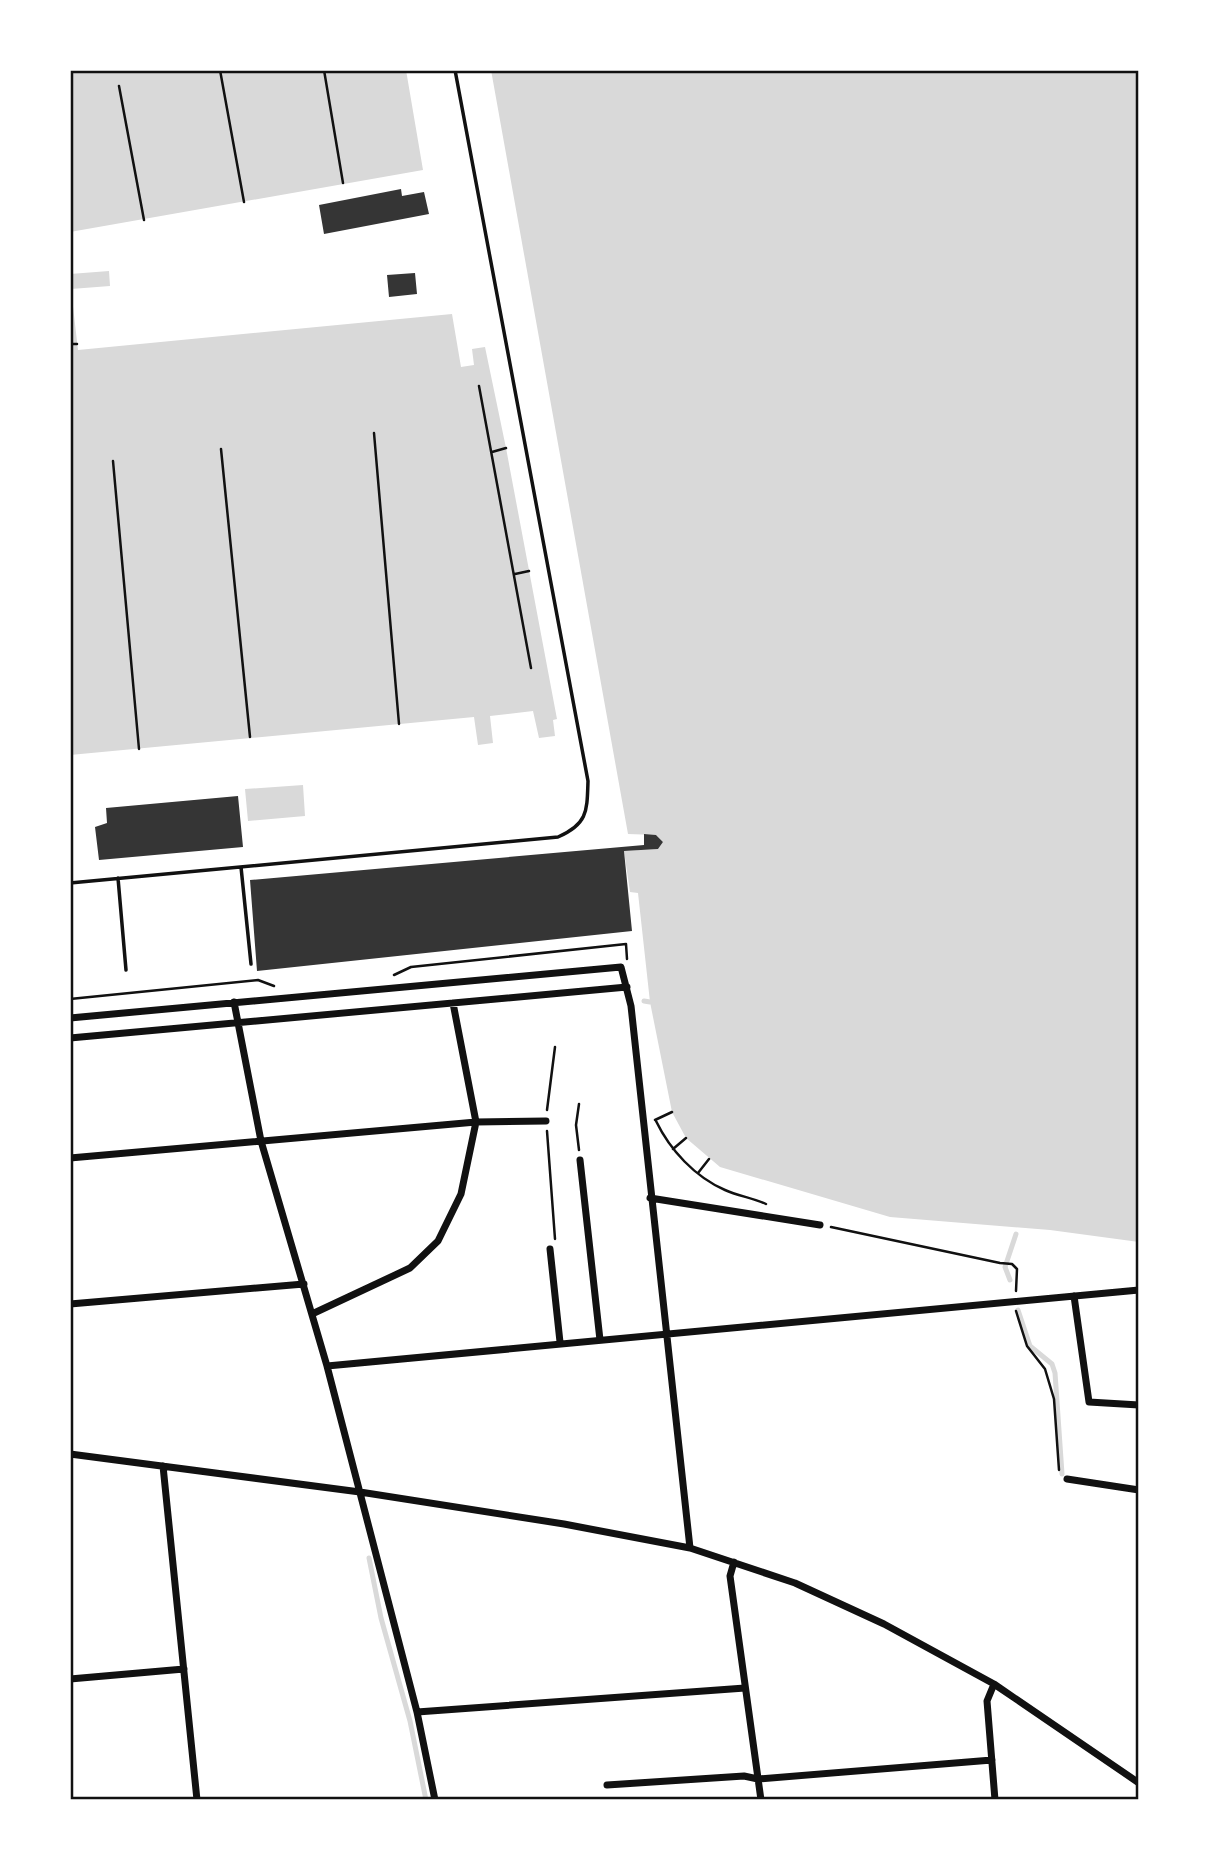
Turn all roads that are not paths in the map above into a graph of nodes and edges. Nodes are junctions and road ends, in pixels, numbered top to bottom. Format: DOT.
graph roads {
  1 [pos="455,70"];
  2 [pos="241,867"];
  3 [pos="118,878"];
  4 [pos="70,883"];
  5 [pos="251,964"];
  6 [pos="127,970"];
  7 [pos="627,987"];
  8 [pos="234,1002"];
  9 [pos="453,1003"];
  10 [pos="70,1018"];
  11 [pos="238,1022"];
  12 [pos="70,1038"];
  13 [pos="546,1121"];
  14 [pos="476,1122"];
  15 [pos="261,1141"];
  16 [pos="70,1158"];
  17 [pos="580,1160"];
  18 [pos="650,1198"];
  19 [pos="820,1225"];
  20 [pos="550,1249"];
  21 [pos="304,1284"];
  22 [pos="1139,1290"];
  23 [pos="1074,1296"];
  24 [pos="70,1304"];
  25 [pos="312,1314"];
  26 [pos="667,1334"];
  27 [pos="600,1340"];
  28 [pos="559,1342"];
  29 [pos="327,1366"];
  30 [pos="1139,1405"];
  31 [pos="70,1454"];
  32 [pos="163,1466"];
  33 [pos="1068,1479"];
  34 [pos="1139,1490"];
  35 [pos="360,1492"];
  36 [pos="690,1548"];
  37 [pos="734,1562"];
  38 [pos="184,1668"];
  39 [pos="70,1679"];
  40 [pos="994,1685"];
  41 [pos="745,1688"];
  42 [pos="417,1712"];
  43 [pos="992,1760"];
  44 [pos="758,1780"];
  45 [pos="1139,1783"];
  46 [pos="607,1786"];
  47 [pos="197,1800"];
  48 [pos="435,1800"];
  49 [pos="761,1800"];
  50 [pos="995,1800"];
  1 -- 2 [label="lane"];
  2 -- 3 [label="lane"];
  2 -- 5 [label="lane"];
  3 -- 4 [label="lane"];
  3 -- 6 [label="lane"];
  7 -- 8 [label="street"];
  7 -- 9 [label="street"];
  7 -- 18 [label="street"];
  8 -- 10 [label="street"];
  8 -- 11 [label="street"];
  9 -- 11 [label="street"];
  9 -- 14 [label="street"];
  11 -- 12 [label="street"];
  11 -- 15 [label="street"];
  13 -- 14 [label="street"];
  14 -- 15 [label="street"];
  14 -- 25 [label="street"];
  15 -- 16 [label="street"];
  15 -- 21 [label="street"];
  17 -- 27 [label="street"];
  18 -- 19 [label="street"];
  18 -- 26 [label="street"];
  20 -- 28 [label="street"];
  21 -- 24 [label="street"];
  21 -- 25 [label="street"];
  22 -- 23 [label="street"];
  23 -- 26 [label="street"];
  23 -- 30 [label="street"];
  25 -- 29 [label="street"];
  26 -- 27 [label="street"];
  26 -- 36 [label="street"];
  27 -- 28 [label="street"];
  28 -- 29 [label="street"];
  29 -- 35 [label="street"];
  31 -- 32 [label="street"];
  32 -- 35 [label="street"];
  32 -- 38 [label="street"];
  33 -- 34 [label="street"];
  35 -- 36 [label="street"];
  35 -- 42 [label="street"];
  36 -- 37 [label="street"];
  37 -- 40 [label="street"];
  37 -- 41 [label="street"];
  38 -- 39 [label="street"];
  38 -- 47 [label="street"];
  40 -- 43 [label="street"];
  40 -- 45 [label="street"];
  41 -- 42 [label="street"];
  41 -- 44 [label="street"];
  42 -- 48 [label="street"];
  43 -- 44 [label="street"];
  43 -- 50 [label="street"];
  44 -- 46 [label="street"];
  44 -- 49 [label="street"];
}
